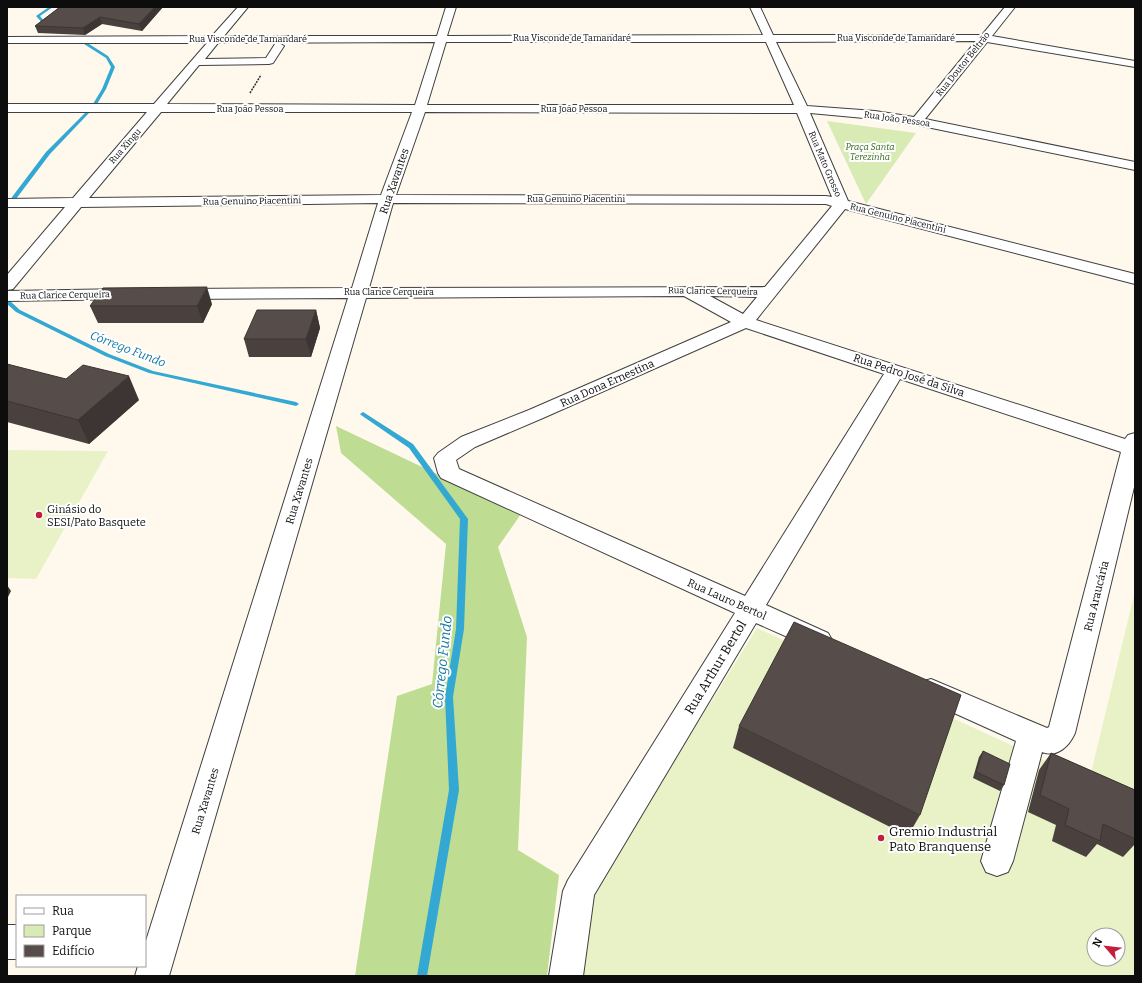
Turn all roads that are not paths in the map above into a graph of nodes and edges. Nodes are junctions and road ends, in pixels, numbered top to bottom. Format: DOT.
graph roads {
  1 [pos="243,7"];
  2 [pos="451,7"];
  3 [pos="755,7"];
  4 [pos="1010,7"];
  5 [pos="770,38"];
  6 [pos="985,38"];
  7 [pos="442,39"];
  8 [pos="7,40"];
  9 [pos="216,40"];
  10 [pos="280,46"];
  11 [pos="197,62"];
  12 [pos="1135,64"];
  13 [pos="7,108"];
  14 [pos="420,108"];
  15 [pos="158,109"];
  16 [pos="802,109"];
  17 [pos="917,121"];
  18 [pos="1135,166"];
  19 [pos="387,199"];
  20 [pos="7,203"];
  21 [pos="76,204"];
  22 [pos="842,204"];
  23 [pos="1135,279"];
  24 [pos="7,285"];
  25 [pos="687,291"];
  26 [pos="360,292"];
  27 [pos="771,292"];
  28 [pos="140,294"];
  29 [pos="164,294"];
  30 [pos="7,296"];
  31 [pos="745,322"];
  32 [pos="896,370"];
  33 [pos="468,442"];
  34 [pos="1134,446"];
  35 [pos="751,609"];
  36 [pos="837,648"];
  37 [pos="909,680"];
  38 [pos="1039,738"];
  39 [pos="997,861"];
  40 [pos="153,943"];
  41 [pos="152,976"];
  42 [pos="566,976"];
  1 -- 9 [label="street, Rua Xingu"];
  2 -- 7 [label="street, Rua Xavantes"];
  3 -- 5 [label="street, Rua Mato Grosso"];
  4 -- 6 [label="street, Rua Doutor Beltrão"];
  5 -- 6 [label="street, Rua Visconde de Tamandaré"];
  5 -- 7 [label="street, Rua Visconde de Tamandaré"];
  5 -- 16 [label="street, Rua Mato Grosso"];
  6 -- 12 [label="street, Rua Visconde de Tamandaré"];
  6 -- 17 [label="street, Rua Doutor Beltrão"];
  7 -- 9 [label="street, Rua Visconde de Tamandaré"];
  7 -- 14 [label="street, Rua Xavantes"];
  8 -- 9 [label="street, Rua Visconde de Tamandaré"];
  9 -- 11 [label="street, Rua Xingu"];
  10 -- 11 [label="street"];
  11 -- 15 [label="street, Rua Xingu"];
  13 -- 15 [label="street, Rua João Pessoa"];
  14 -- 15 [label="street, Rua João Pessoa"];
  14 -- 16 [label="street, Rua João Pessoa"];
  14 -- 19 [label="street, Rua Xavantes"];
  15 -- 21 [label="street, Rua Xingu"];
  16 -- 17 [label="street, Rua João Pessoa"];
  16 -- 22 [label="street, Rua Mato Grosso"];
  17 -- 18 [label="street, Rua João Pessoa"];
  19 -- 21 [label="street, Rua Genuino Piacentini"];
  19 -- 22 [label="street, Rua Genuino Piacentini"];
  19 -- 26 [label="street, Rua Xavantes"];
  20 -- 21 [label="street, Rua Genuino Piacentini"];
  21 -- 24 [label="street, Rua Xingu"];
  22 -- 23 [label="street, Rua Genuino Piacentini"];
  22 -- 27 [label="street, Rua Mato Grosso"];
  25 -- 26 [label="street, Rua Clarice Cerqueira"];
  25 -- 27 [label="street, Rua Clarice Cerqueira"];
  25 -- 31 [label="street, Rua Pedro José da Silva"];
  26 -- 29 [label="street, Rua Clarice Cerqueira"];
  26 -- 40 [label="street, Rua Xavantes"];
  27 -- 31 [label="street, Rua Mato Grosso"];
  28 -- 30 [label="street, Rua Clarice Cerqueira"];
  31 -- 32 [label="street, Rua Pedro José da Silva"];
  31 -- 33 [label="street, Rua Dona Ernestina"];
  32 -- 34 [label="street, Rua Pedro José da Silva"];
  32 -- 35 [label="street, Rua Arthur Bertol"];
  33 -- 35 [label="street, Rua Lauro Bertol"];
  34 -- 38 [label="street, Rua Araucária"];
  35 -- 36 [label="street, Rua Lauro Bertol"];
  35 -- 42 [label="street, Rua Arthur Bertol"];
  37 -- 38 [label="street"];
  38 -- 39 [label="street"];
  40 -- 41 [label="street, Rua Xavantes"];
}
